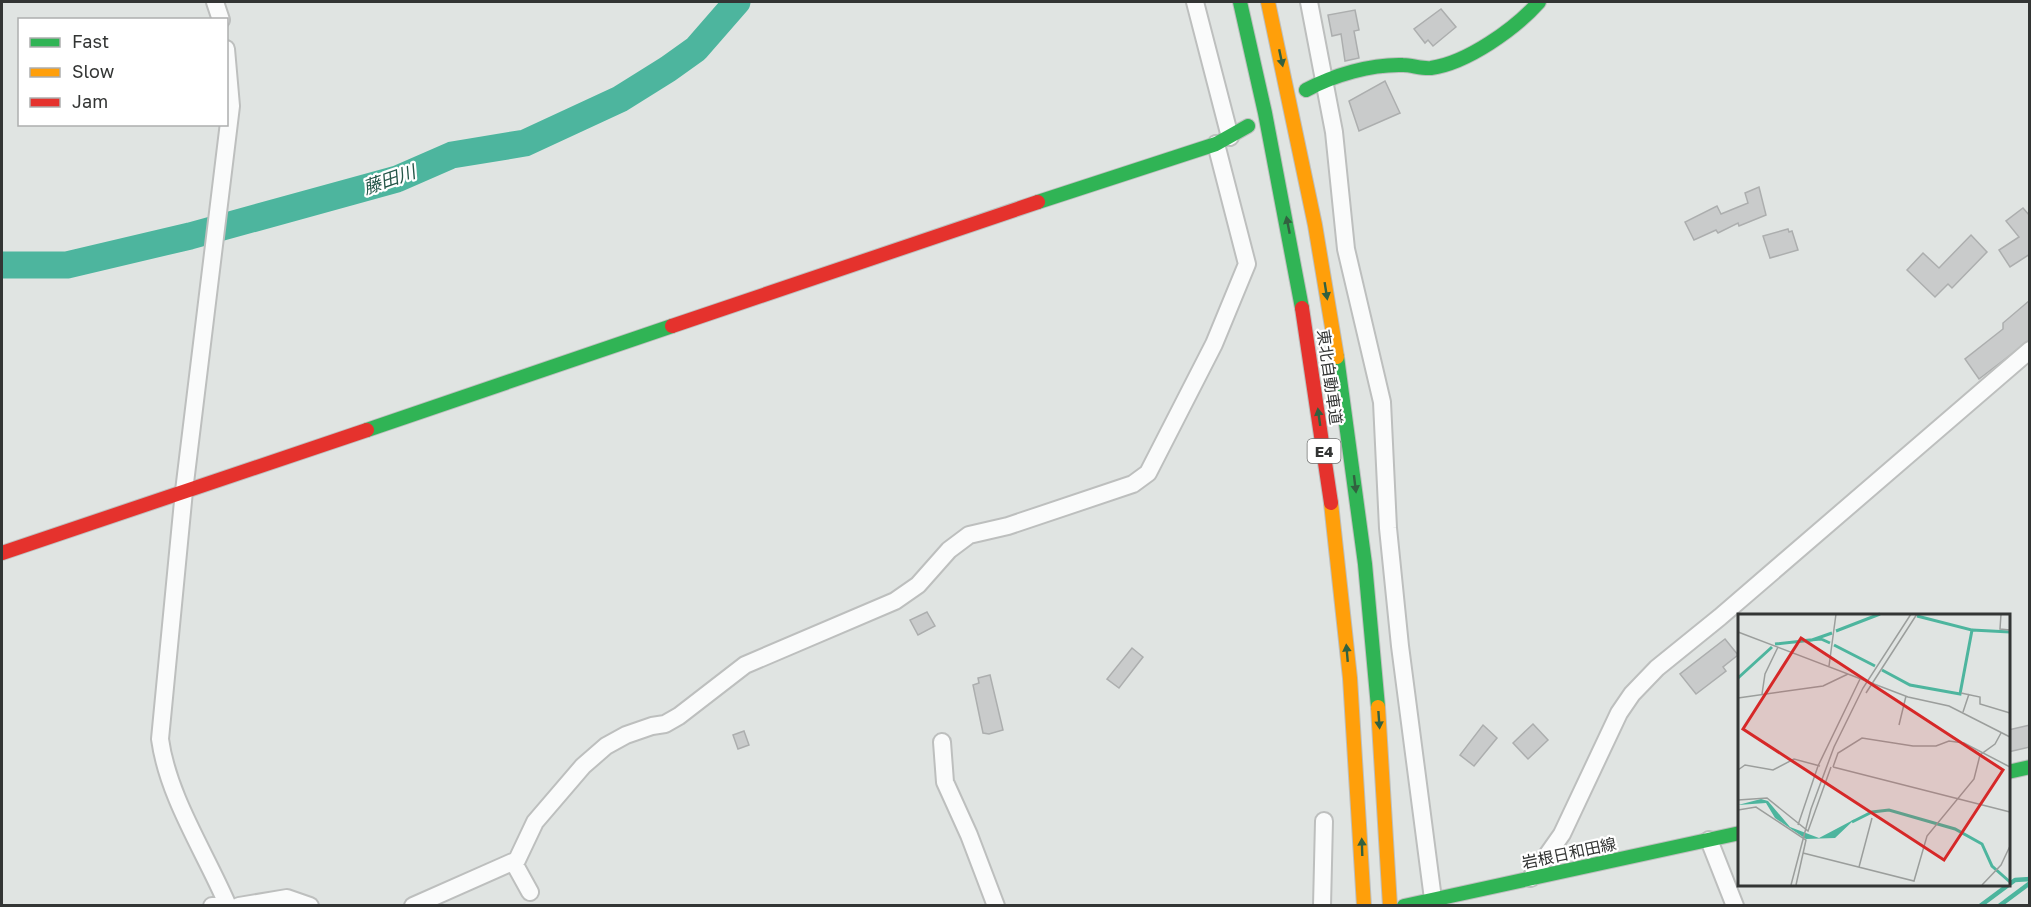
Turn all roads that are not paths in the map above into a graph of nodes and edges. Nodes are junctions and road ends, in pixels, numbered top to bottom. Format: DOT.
graph roads {
  1 [pos="215,2"];
  2 [pos="1195,2"];
  3 [pos="1240,2"];
  4 [pos="1268,2"];
  5 [pos="1309,2"];
  6 [pos="1539,2"];
  7 [pos="221,18"];
  8 [pos="228,72"];
  9 [pos="1326,79"];
  10 [pos="1306,90"];
  11 [pos="1248,126"];
  12 [pos="1223,141"];
  13 [pos="2030,350"];
  14 [pos="184,491"];
  15 [pos="2,553"];
  16 [pos="942,742"];
  17 [pos="2030,767"];
  18 [pos="2010,772"];
  19 [pos="1324,821"];
  20 [pos="1738,833"];
  21 [pos="1709,840"];
  22 [pos="514,863"];
  23 [pos="1531,878"];
  24 [pos="530,892"];
  25 [pos="1418,903"];
  26 [pos="228,906"];
  27 [pos="239,906"];
  28 [pos="310,906"];
  29 [pos="413,906"];
  30 [pos="996,906"];
  31 [pos="1322,906"];
  32 [pos="1364,906"];
  33 [pos="1390,906"];
  34 [pos="1735,906"];
  1 -- 7 [label="street"];
  2 -- 12 [label="street"];
  32 -- 3 [label="main road, 東北自動車道 / E4, one-way"];
  4 -- 33 [label="main road, 東北自動車道 / E4, one-way"];
  5 -- 9 [label="street"];
  6 -- 9 [label="main road"];
  8 -- 14 [label="street"];
  9 -- 10 [label="main road"];
  9 -- 25 [label="street"];
  11 -- 12 [label="main road"];
  12 -- 14 [label="main road"];
  12 -- 22 [label="street"];
  13 -- 23 [label="street"];
  14 -- 15 [label="main road"];
  14 -- 26 [label="street"];
  16 -- 30 [label="street"];
  17 -- 18 [label="main road"];
  19 -- 31 [label="street"];
  20 -- 21 [label="main road, 岩根日和田線"];
  21 -- 23 [label="main road, 岩根日和田線"];
  21 -- 34 [label="street"];
  22 -- 24 [label="street"];
  22 -- 29 [label="street"];
  23 -- 25 [label="main road, 岩根日和田線"];
  27 -- 28 [label="street"];
}
